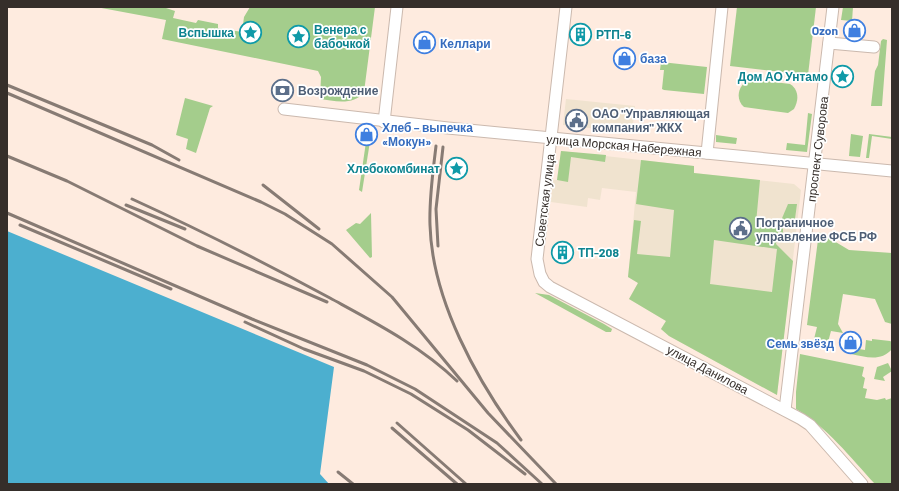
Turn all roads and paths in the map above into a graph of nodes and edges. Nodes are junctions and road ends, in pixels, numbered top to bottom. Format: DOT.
graph roads {
  1 [pos="397,7"];
  2 [pos="566,7"];
  3 [pos="722,7"];
  4 [pos="833,7"];
  5 [pos="829,43"];
  6 [pos="874,47"];
  7 [pos="284,108"];
  8 [pos="384,122"];
  9 [pos="552,138"];
  10 [pos="707,153"];
  11 [pos="816,164"];
  12 [pos="892,171"];
  13 [pos="540,274"];
  14 [pos="785,410"];
  15 [pos="862,484"];
  1 -- 8 [label="street"];
  2 -- 9 [label="street, Советская улица"];
  3 -- 10 [label="street"];
  4 -- 5 [label="street, проспект Суворова"];
  5 -- 6 [label="street"];
  5 -- 11 [label="street, проспект Суворова"];
  7 -- 8 [label="street, улица Морская Набережная"];
  8 -- 9 [label="street, улица Морская Набережная"];
  9 -- 10 [label="street, улица Морская Набережная"];
  9 -- 13 [label="street, Советская улица"];
  10 -- 11 [label="street, улица Морская Набережная"];
  11 -- 12 [label="street, улица Морская Набережная"];
  11 -- 14 [label="street, проспект Суворова"];
  13 -- 14 [label="street, улица Данилова"];
  14 -- 15 [label="street, улица Данилова"];
}
